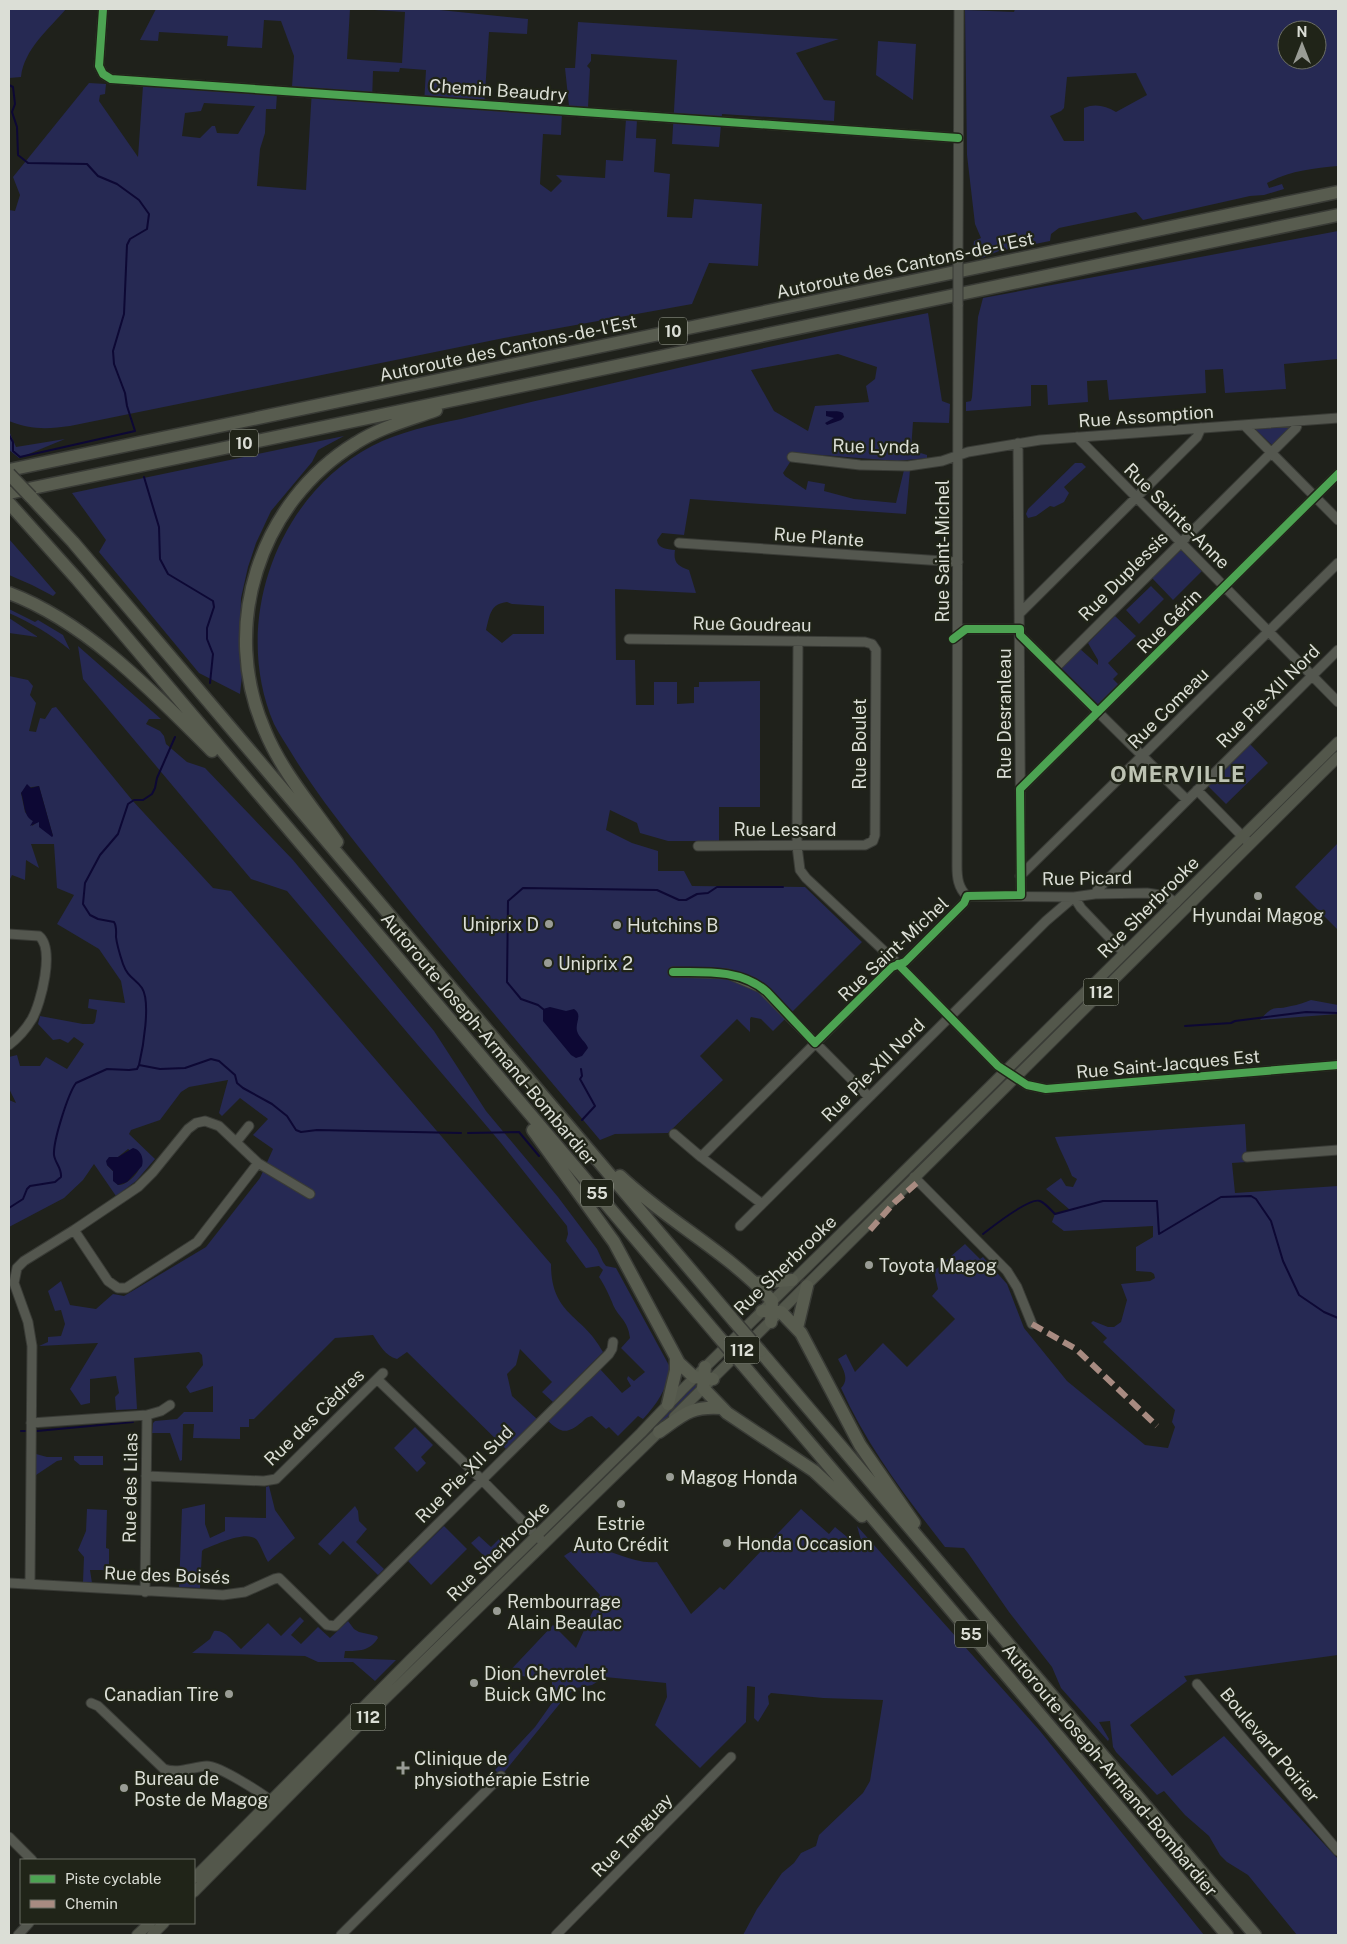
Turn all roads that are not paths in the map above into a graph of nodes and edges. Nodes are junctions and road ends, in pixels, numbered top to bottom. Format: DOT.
graph roads {
  1 [pos="103,9"];
  2 [pos="959,9"];
  3 [pos="958,138"];
  4 [pos="1338,192"];
  5 [pos="1338,215"];
  6 [pos="479,395"];
  7 [pos="1338,418"];
  8 [pos="1299,420"];
  9 [pos="1244,425"];
  10 [pos="1201,428"];
  11 [pos="1077,437"];
  12 [pos="1018,443"];
  13 [pos="1271,452"];
  14 [pos="958,455"];
  15 [pos="792,457"];
  16 [pos="9,472"];
  17 [pos="1338,474"];
  18 [pos="9,492"];
  19 [pos="1316,497"];
  20 [pos="1136,498"];
  21 [pos="9,503"];
  22 [pos="1338,520"];
  23 [pos="1181,541"];
  24 [pos="678,543"];
  25 [pos="958,562"];
  26 [pos="1338,563"];
  27 [pos="1224,587"];
  28 [pos="9,593"];
  29 [pos="1020,613"];
  30 [pos="958,629"];
  31 [pos="1268,631"];
  32 [pos="1020,632"];
  33 [pos="629,639"];
  34 [pos="798,641"];
  35 [pos="873,646"];
  36 [pos="1338,650"];
  37 [pos="1054,669"];
  38 [pos="1312,675"];
  39 [pos="1338,702"];
  40 [pos="1098,712"];
  41 [pos="1338,742"];
  42 [pos="1142,756"];
  43 [pos="1338,757"];
  44 [pos="1020,789"];
  45 [pos="1197,790"];
  46 [pos="1187,800"];
  47 [pos="267,805"];
  48 [pos="1247,840"];
  49 [pos="872,842"];
  50 [pos="698,846"];
  51 [pos="797,846"];
  52 [pos="1020,876"];
  53 [pos="1095,894"];
  54 [pos="1020,895"];
  55 [pos="967,896"];
  56 [pos="1074,897"];
  57 [pos="375,898"];
  58 [pos="1176,903"];
  59 [pos="9,934"];
  60 [pos="1124,953"];
  61 [pos="898,964"];
  62 [pos="674,972"];
  63 [pos="950,1017"];
  64 [pos="815,1043"];
  65 [pos="9,1045"];
  66 [pos="476,1051"];
  67 [pos="1338,1065"];
  68 [pos="1010,1074"];
  69 [pos="870,1097"];
  70 [pos="249,1126"];
  71 [pos="570,1128"];
  72 [pos="674,1134"];
  73 [pos="237,1141"];
  74 [pos="1338,1150"];
  75 [pos="701,1157"];
  76 [pos="1247,1157"];
  77 [pos="258,1163"];
  78 [pos="914,1178"];
  79 [pos="310,1194"];
  80 [pos="762,1204"];
  81 [pos="740,1226"];
  82 [pos="74,1230"];
  83 [pos="792,1280"];
  84 [pos="755,1283"];
  85 [pos="808,1286"];
  86 [pos="771,1311"];
  87 [pos="1032,1324"];
  88 [pos="797,1328"];
  89 [pos="613,1342"];
  90 [pos="676,1358"];
  91 [pos="704,1378"];
  92 [pos="668,1404"];
  93 [pos="170,1405"];
  94 [pos="721,1408"];
  95 [pos="147,1415"];
  96 [pos="31,1423"];
  97 [pos="659,1432"];
  98 [pos="146,1476"];
  99 [pos="481,1479"];
  100 [pos="540,1539"];
  101 [pos="904,1555"];
  102 [pos="940,1563"];
  103 [pos="9,1583"];
  104 [pos="30,1584"];
  105 [pos="145,1592"];
  106 [pos="333,1626"];
  107 [pos="1197,1684"];
  108 [pos="90,1703"];
  109 [pos="731,1757"];
  110 [pos="501,1776"];
  111 [pos="274,1804"];
  112 [pos="9,1837"];
  113 [pos="1338,1851"];
  114 [pos="31,1859"];
  115 [pos="195,1877"];
  116 [pos="195,1891"];
  117 [pos="28,1924"];
  118 [pos="149,1924"];
  119 [pos="163,1924"];
  120 [pos="1253,1932"];
  121 [pos="1224,1933"];
  122 [pos="18,1935"];
  123 [pos="137,1935"];
  124 [pos="152,1935"];
  125 [pos="341,1935"];
  126 [pos="556,1935"];
  1 -- 3 [label="street, Chemin Beaudry"];
  2 -- 3 [label="street, Rue Saint-Michel"];
  3 -- 14 [label="street, Rue Saint-Michel, bridge"];
  4 -- 16 [label="highway, Autoroute des Cantons-de-l'Est / 10"];
  5 -- 6 [label="highway, 10"];
  6 -- 18 [label="highway, 10"];
  6 -- 57 [label="highway"];
  7 -- 8 [label="street, Rue Assomption"];
  8 -- 9 [label="street, Rue Assomption"];
  8 -- 13 [label="street, Rue Duplessis"];
  9 -- 10 [label="street, Rue Assomption"];
  9 -- 13 [label="street"];
  10 -- 11 [label="street, Rue Assomption"];
  10 -- 20 [label="street"];
  11 -- 12 [label="street, Rue Assomption"];
  11 -- 20 [label="street, Rue Sainte-Anne"];
  12 -- 14 [label="street, Rue Assomption"];
  12 -- 29 [label="street, Rue Desranleau"];
  13 -- 19 [label="street"];
  13 -- 23 [label="street, Rue Duplessis"];
  14 -- 15 [label="street, Rue Lynda"];
  14 -- 25 [label="street, Rue Saint-Michel"];
  16 -- 57 [label="highway, bridge"];
  17 -- 19 [label="street, Rue Gérin"];
  19 -- 22 [label="street"];
  19 -- 27 [label="street, Rue Gérin"];
  20 -- 23 [label="street, Rue Sainte-Anne"];
  20 -- 29 [label="street"];
  21 -- 47 [label="highway"];
  23 -- 27 [label="street, Rue Sainte-Anne"];
  23 -- 37 [label="street, Rue Duplessis"];
  24 -- 25 [label="street, Rue Plante"];
  25 -- 30 [label="street, Rue Saint-Michel"];
  26 -- 31 [label="street, Rue Comeau"];
  27 -- 31 [label="street, Rue Sainte-Anne"];
  27 -- 40 [label="street, Rue Gérin"];
  28 -- 47 [label="highway"];
  29 -- 32 [label="street, Rue Desranleau"];
  30 -- 32 [label="street"];
  30 -- 55 [label="street, Rue Saint-Michel"];
  31 -- 38 [label="street, Rue Sainte-Anne"];
  31 -- 42 [label="street, Rue Comeau"];
  32 -- 37 [label="street"];
  32 -- 44 [label="street, Rue Desranleau"];
  33 -- 34 [label="street, Rue Goudreau"];
  34 -- 35 [label="street, Rue Goudreau"];
  34 -- 51 [label="street, Rue Saint-Jacques Est"];
  35 -- 49 [label="street, Rue Boulet"];
  36 -- 38 [label="street, Rue Pie-XII Nord"];
  37 -- 40 [label="street"];
  38 -- 39 [label="street, Rue Sainte-Anne"];
  38 -- 45 [label="street, Rue Pie-XII Nord"];
  40 -- 42 [label="street"];
  40 -- 44 [label="street, Rue Gérin"];
  41 -- 48 [label="main road, Rue Sherbrooke / 112"];
  42 -- 46 [label="street"];
  42 -- 52 [label="street, Rue Comeau"];
  43 -- 48 [label="main road, Rue Sherbrooke / 112"];
  44 -- 52 [label="street, Rue Desranleau"];
  45 -- 46 [label="street, Rue Pie-XII Nord"];
  45 -- 48 [label="street"];
  46 -- 53 [label="street, Rue Pie-XII Nord"];
  47 -- 66 [label="highway, Autoroute Joseph-Armand-Bombardier / 55"];
  48 -- 58 [label="main road, Rue Sherbrooke / 112"];
  48 -- 68 [label="main road, Rue Sherbrooke / 112"];
  49 -- 51 [label="street, Rue Lessard"];
  50 -- 51 [label="street, Rue Lessard"];
  51 -- 61 [label="street, Rue Saint-Jacques Est"];
  52 -- 54 [label="street, Rue Desranleau"];
  53 -- 56 [label="street, Rue Picard"];
  53 -- 58 [label="street, Rue Picard"];
  54 -- 55 [label="street, Rue Picard"];
  54 -- 56 [label="street, Rue Picard"];
  55 -- 61 [label="street, Rue Saint-Michel"];
  56 -- 60 [label="street"];
  56 -- 63 [label="street, Rue Pie-XII Nord"];
  57 -- 71 [label="highway, Autoroute Joseph-Armand-Bombardier / 55"];
  58 -- 60 [label="main road, Rue Sherbrooke / 112"];
  59 -- 65 [label="street"];
  60 -- 68 [label="main road, Rue Sherbrooke / 112"];
  61 -- 63 [label="street, Rue Saint-Jacques Est"];
  61 -- 64 [label="street, Rue Saint-Michel"];
  62 -- 64 [label="street"];
  63 -- 68 [label="street, Rue Saint-Jacques Est"];
  63 -- 69 [label="street, Rue Pie-XII Nord"];
  64 -- 69 [label="street"];
  64 -- 75 [label="street, Rue Saint-Michel"];
  66 -- 90 [label="highway"];
  66 -- 101 [label="highway, Autoroute Joseph-Armand-Bombardier / 55, bridge"];
  67 -- 68 [label="street, Rue Saint-Jacques Est"];
  68 -- 78 [label="main road, Rue Sherbrooke / 112"];
  68 -- 83 [label="main road, Rue Sherbrooke / 112"];
  69 -- 80 [label="street, Rue Pie-XII Nord"];
  70 -- 73 [label="street"];
  71 -- 84 [label="highway"];
  71 -- 102 [label="highway, Autoroute Joseph-Armand-Bombardier / 55, bridge"];
  72 -- 75 [label="street"];
  73 -- 77 [label="street"];
  73 -- 82 [label="street"];
  74 -- 76 [label="street"];
  75 -- 80 [label="street"];
  77 -- 79 [label="street"];
  77 -- 82 [label="street"];
  78 -- 85 [label="main road, Rue Sherbrooke / 112"];
  78 -- 87 [label="street"];
  80 -- 81 [label="street, Rue Pie-XII Nord"];
  82 -- 96 [label="street"];
  83 -- 84 [label="highway"];
  83 -- 86 [label="main road, Rue Sherbrooke / 112"];
  84 -- 86 [label="highway"];
  85 -- 86 [label="main road, Rue Sherbrooke / 112"];
  85 -- 88 [label="highway"];
  86 -- 88 [label="highway"];
  86 -- 91 [label="main road, Rue Sherbrooke / 112"];
  88 -- 102 [label="highway"];
  89 -- 99 [label="street, Rue Pie-XII Sud"];
  90 -- 91 [label="highway"];
  90 -- 92 [label="highway"];
  91 -- 92 [label="main road, Rue Sherbrooke / 112"];
  91 -- 94 [label="highway"];
  91 -- 97 [label="main road, Rue Sherbrooke / 112"];
  92 -- 100 [label="main road, Rue Sherbrooke / 112"];
  93 -- 95 [label="street"];
  94 -- 97 [label="highway"];
  94 -- 101 [label="highway"];
  95 -- 96 [label="street"];
  95 -- 98 [label="street, Rue des Lilas"];
  96 -- 104 [label="street"];
  97 -- 100 [label="main road, Rue Sherbrooke / 112"];
  98 -- 99 [label="street, Rue des Cèdres"];
  98 -- 105 [label="street, Rue des Lilas"];
  99 -- 100 [label="street"];
  99 -- 106 [label="street, Rue Pie-XII Sud"];
  100 -- 111 [label="main road, Rue Sherbrooke / 112"];
  101 -- 121 [label="highway, Autoroute Joseph-Armand-Bombardier / 55"];
  102 -- 120 [label="highway, Autoroute Joseph-Armand-Bombardier / 55"];
  103 -- 104 [label="street, Rue des Boisés"];
  104 -- 105 [label="street, Rue des Boisés"];
  105 -- 106 [label="street, Rue des Boisés"];
  107 -- 113 [label="street, Boulevard Poirier"];
  108 -- 111 [label="street"];
  109 -- 126 [label="street, Rue Tanguay"];
  110 -- 125 [label="street"];
  111 -- 115 [label="main road, Rue Sherbrooke / 112"];
  111 -- 116 [label="main road, Rue Sherbrooke / 112"];
  112 -- 114 [label="street"];
  117 -- 122 [label="street"];
  118 -- 123 [label="main road"];
  119 -- 124 [label="main road"];
}
